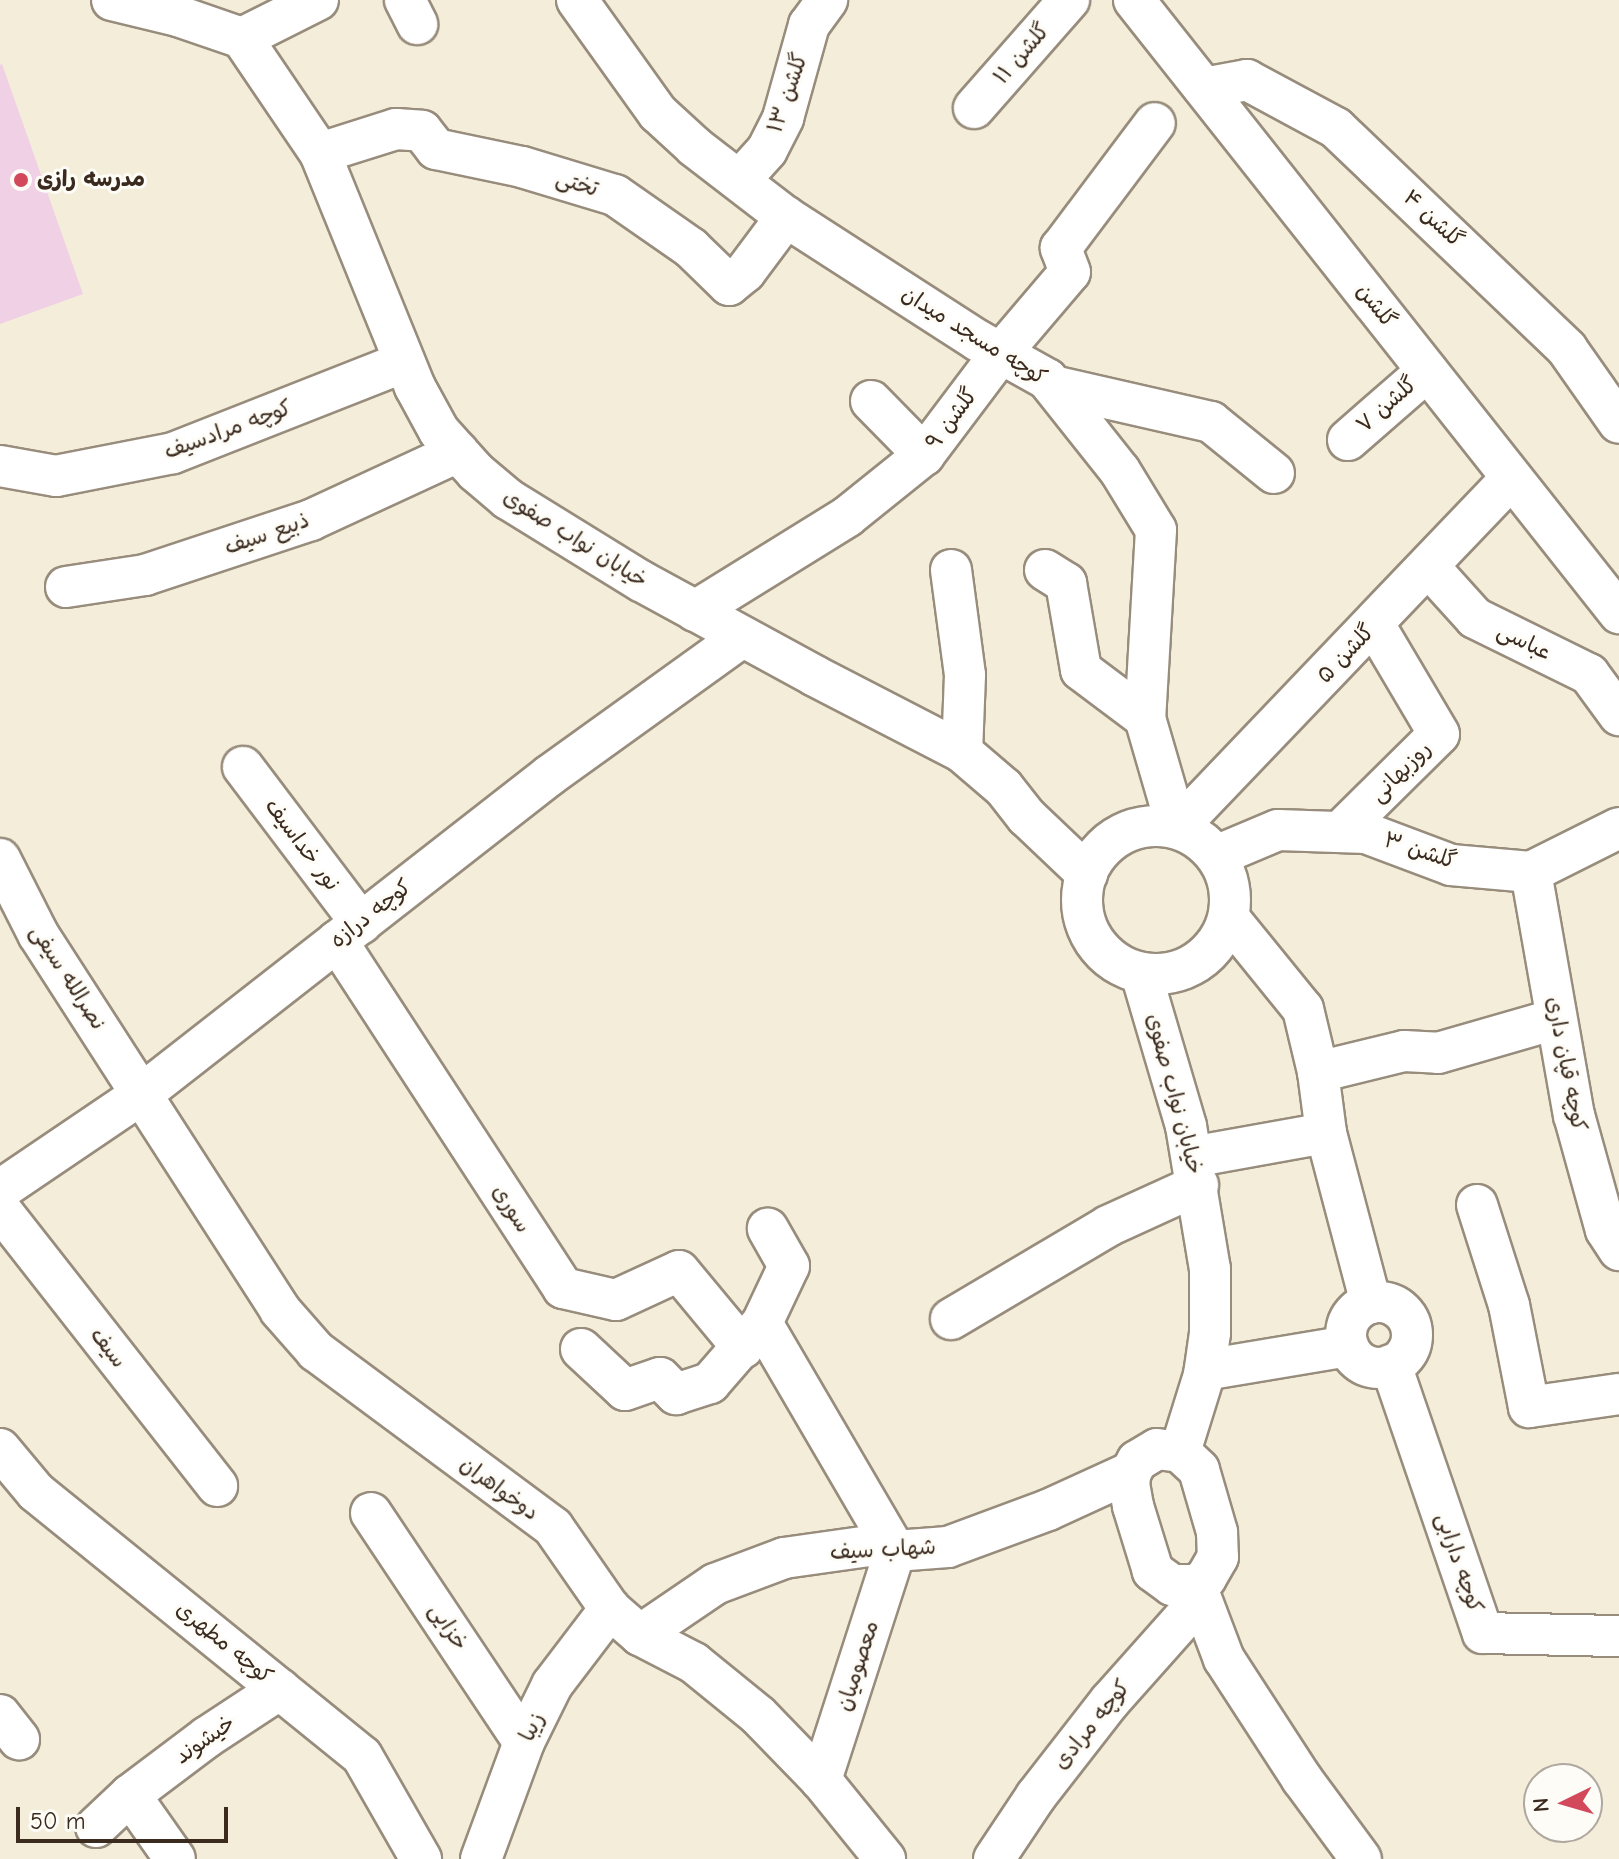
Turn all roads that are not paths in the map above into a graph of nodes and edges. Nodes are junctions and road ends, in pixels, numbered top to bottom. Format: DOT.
graph roads {
  1 [pos="112,0"];
  2 [pos="318,0"];
  3 [pos="577,0"];
  4 [pos="827,0"];
  5 [pos="1069,0"];
  6 [pos="1139,2"];
  7 [pos="242,38"];
  8 [pos="1204,88"];
  9 [pos="974,108"];
  10 [pos="1155,123"];
  11 [pos="320,153"];
  12 [pos="740,180"];
  13 [pos="786,217"];
  14 [pos="1001,353"];
  15 [pos="404,362"];
  16 [pos="1427,371"];
  17 [pos="1053,386"];
  18 [pos="871,401"];
  19 [pos="1619,423"];
  20 [pos="1348,440"];
  21 [pos="458,452"];
  22 [pos="924,455"];
  23 [pos="0,466"];
  24 [pos="1274,473"];
  25 [pos="1512,478"];
  26 [pos="1428,566"];
  27 [pos="951,570"];
  28 [pos="1045,570"];
  29 [pos="66,587"];
  30 [pos="695,611"];
  31 [pos="1619,613"];
  32 [pos="1374,624"];
  33 [pos="742,637"];
  34 [pos="1619,715"];
  35 [pos="1145,718"];
  36 [pos="962,752"];
  37 [pos="243,767"];
  38 [pos="1177,828"];
  39 [pos="1619,828"];
  40 [pos="1340,832"];
  41 [pos="1216,856"];
  42 [pos="0,859"];
  43 [pos="1531,872"];
  44 [pos="1087,874"];
  45 [pos="1229,918"];
  46 [pos="349,932"];
  47 [pos="1141,973"];
  48 [pos="1556,1019"];
  49 [pos="1318,1072"];
  50 [pos="143,1093"];
  51 [pos="1326,1133"];
  52 [pos="1195,1171"];
  53 [pos="0,1190"];
  54 [pos="1477,1205"];
  55 [pos="0,1209"];
  56 [pos="768,1229"];
  57 [pos="1619,1250"];
  58 [pos="1371,1303"];
  59 [pos="951,1319"];
  60 [pos="752,1335"];
  61 [pos="1348,1346"];
  62 [pos="581,1349"];
  63 [pos="1391,1365"];
  64 [pos="1205,1370"];
  65 [pos="1619,1394"];
  66 [pos="0,1449"];
  67 [pos="1180,1452"];
  68 [pos="1131,1472"];
  69 [pos="217,1486"];
  70 [pos="371,1513"];
  71 [pos="895,1551"];
  72 [pos="1198,1592"];
  73 [pos="610,1609"];
  74 [pos="640,1635"];
  75 [pos="1619,1636"];
  76 [pos="280,1689"];
  77 [pos="524,1742"];
  78 [pos="821,1780"];
  79 [pos="130,1795"];
  80 [pos="96,1827"];
  81 [pos="175,1859"];
  82 [pos="421,1859"];
  83 [pos="481,1859"];
  84 [pos="885,1859"];
  85 [pos="994,1859"];
  86 [pos="1361,1859"];
  1 -- 7 [label="street"];
  2 -- 7 [label="street"];
  3 -- 12 [label="street, کوچه مسجد میدان"];
  4 -- 12 [label="street, گلشن ۱۳"];
  5 -- 9 [label="street, گلشن ۱۱"];
  6 -- 8 [label="street, گلشن"];
  7 -- 11 [label="street, خیابان نواب صفوی"];
  8 -- 16 [label="street, گلشن"];
  8 -- 19 [label="street, گلشن ۴"];
  10 -- 14 [label="street, گلشن ۹"];
  11 -- 13 [label="street, تختی"];
  11 -- 15 [label="street, خیابان نواب صفوی"];
  12 -- 13 [label="street, کوچه مسجد میدان"];
  13 -- 14 [label="street, کوچه مسجد میدان"];
  14 -- 17 [label="street, کوچه مسجد میدان"];
  14 -- 22 [label="street, گلشن ۹"];
  15 -- 21 [label="street, خیابان نواب صفوی"];
  15 -- 23 [label="street, کوچه مرادسیف"];
  16 -- 20 [label="street, گلشن ۷"];
  16 -- 25 [label="street, گلشن"];
  17 -- 24 [label="street"];
  17 -- 35 [label="street, کوچه مسجد میدان"];
  18 -- 22 [label="street"];
  21 -- 29 [label="street, ذبیع سیف"];
  21 -- 30 [label="street, خیابان نواب صفوی"];
  22 -- 30 [label="street, گلشن ۹"];
  25 -- 26 [label="street, گلشن ۵"];
  25 -- 31 [label="street, گلشن"];
  26 -- 32 [label="street, گلشن ۵"];
  26 -- 34 [label="street, عباسی"];
  27 -- 36 [label="street"];
  28 -- 35 [label="street"];
  30 -- 33 [label="street, خیابان نواب صفوی"];
  32 -- 38 [label="street, گلشن ۵"];
  32 -- 40 [label="street, روزبهانی"];
  33 -- 36 [label="street, خیابان نواب صفوی"];
  33 -- 46 [label="street, کوچه درازه"];
  35 -- 38 [label="street, کوچه مسجد میدان"];
  36 -- 44 [label="street, خیابان نواب صفوی"];
  37 -- 46 [label="street, نور خداسیف"];
  38 -- 41 [label="street"];
  38 -- 44 [label="street"];
  39 -- 43 [label="street"];
  40 -- 41 [label="street, گلشن ۳"];
  40 -- 43 [label="street, گلشن ۳"];
  41 -- 45 [label="street"];
  42 -- 50 [label="street, نصرالله سیفی"];
  43 -- 48 [label="street, کوچه قپان داری"];
  44 -- 47 [label="street"];
  45 -- 47 [label="street"];
  45 -- 49 [label="street"];
  46 -- 50 [label="street, کوچه درازه"];
  46 -- 60 [label="street, سوری"];
  47 -- 52 [label="street, خیابان نواب صفوی"];
  48 -- 49 [label="street"];
  48 -- 57 [label="street, کوچه قپان داری"];
  49 -- 51 [label="street"];
  50 -- 53 [label="street, کوچه درازه"];
  50 -- 73 [label="street, دوخواهران"];
  51 -- 52 [label="street"];
  51 -- 58 [label="street"];
  52 -- 59 [label="street"];
  52 -- 64 [label="street, خیابان نواب صفوی"];
  54 -- 65 [label="street"];
  55 -- 69 [label="street, سیف"];
  56 -- 60 [label="street"];
  58 -- 61 [label="street"];
  58 -- 63 [label="street"];
  60 -- 62 [label="street"];
  60 -- 71 [label="street"];
  61 -- 63 [label="street"];
  61 -- 64 [label="street"];
  63 -- 75 [label="street, کوچه دارابی"];
  64 -- 67 [label="street, خیابان نواب صفوی"];
  66 -- 76 [label="street, کوچه مطهری"];
  67 -- 68 [label="street, شهاب سیف"];
  67 -- 72 [label="street, کوچه مرادی"];
  68 -- 71 [label="street, شهاب سیف"];
  68 -- 72 [label="street"];
  70 -- 77 [label="street, خزایی"];
  71 -- 74 [label="street, شهاب سیف"];
  71 -- 78 [label="street, معصومیان"];
  72 -- 85 [label="street, کوچه مرادی"];
  72 -- 86 [label="street"];
  73 -- 74 [label="street, دوخواهران"];
  73 -- 77 [label="street, زیبا"];
  74 -- 78 [label="street, دوخواهران"];
  76 -- 79 [label="street, خیشوند"];
  76 -- 82 [label="street, کوچه مطهری"];
  77 -- 83 [label="street, زیبا"];
  78 -- 84 [label="street, دوخواهران"];
  79 -- 80 [label="street, خیشوند"];
  79 -- 81 [label="street"];
}
